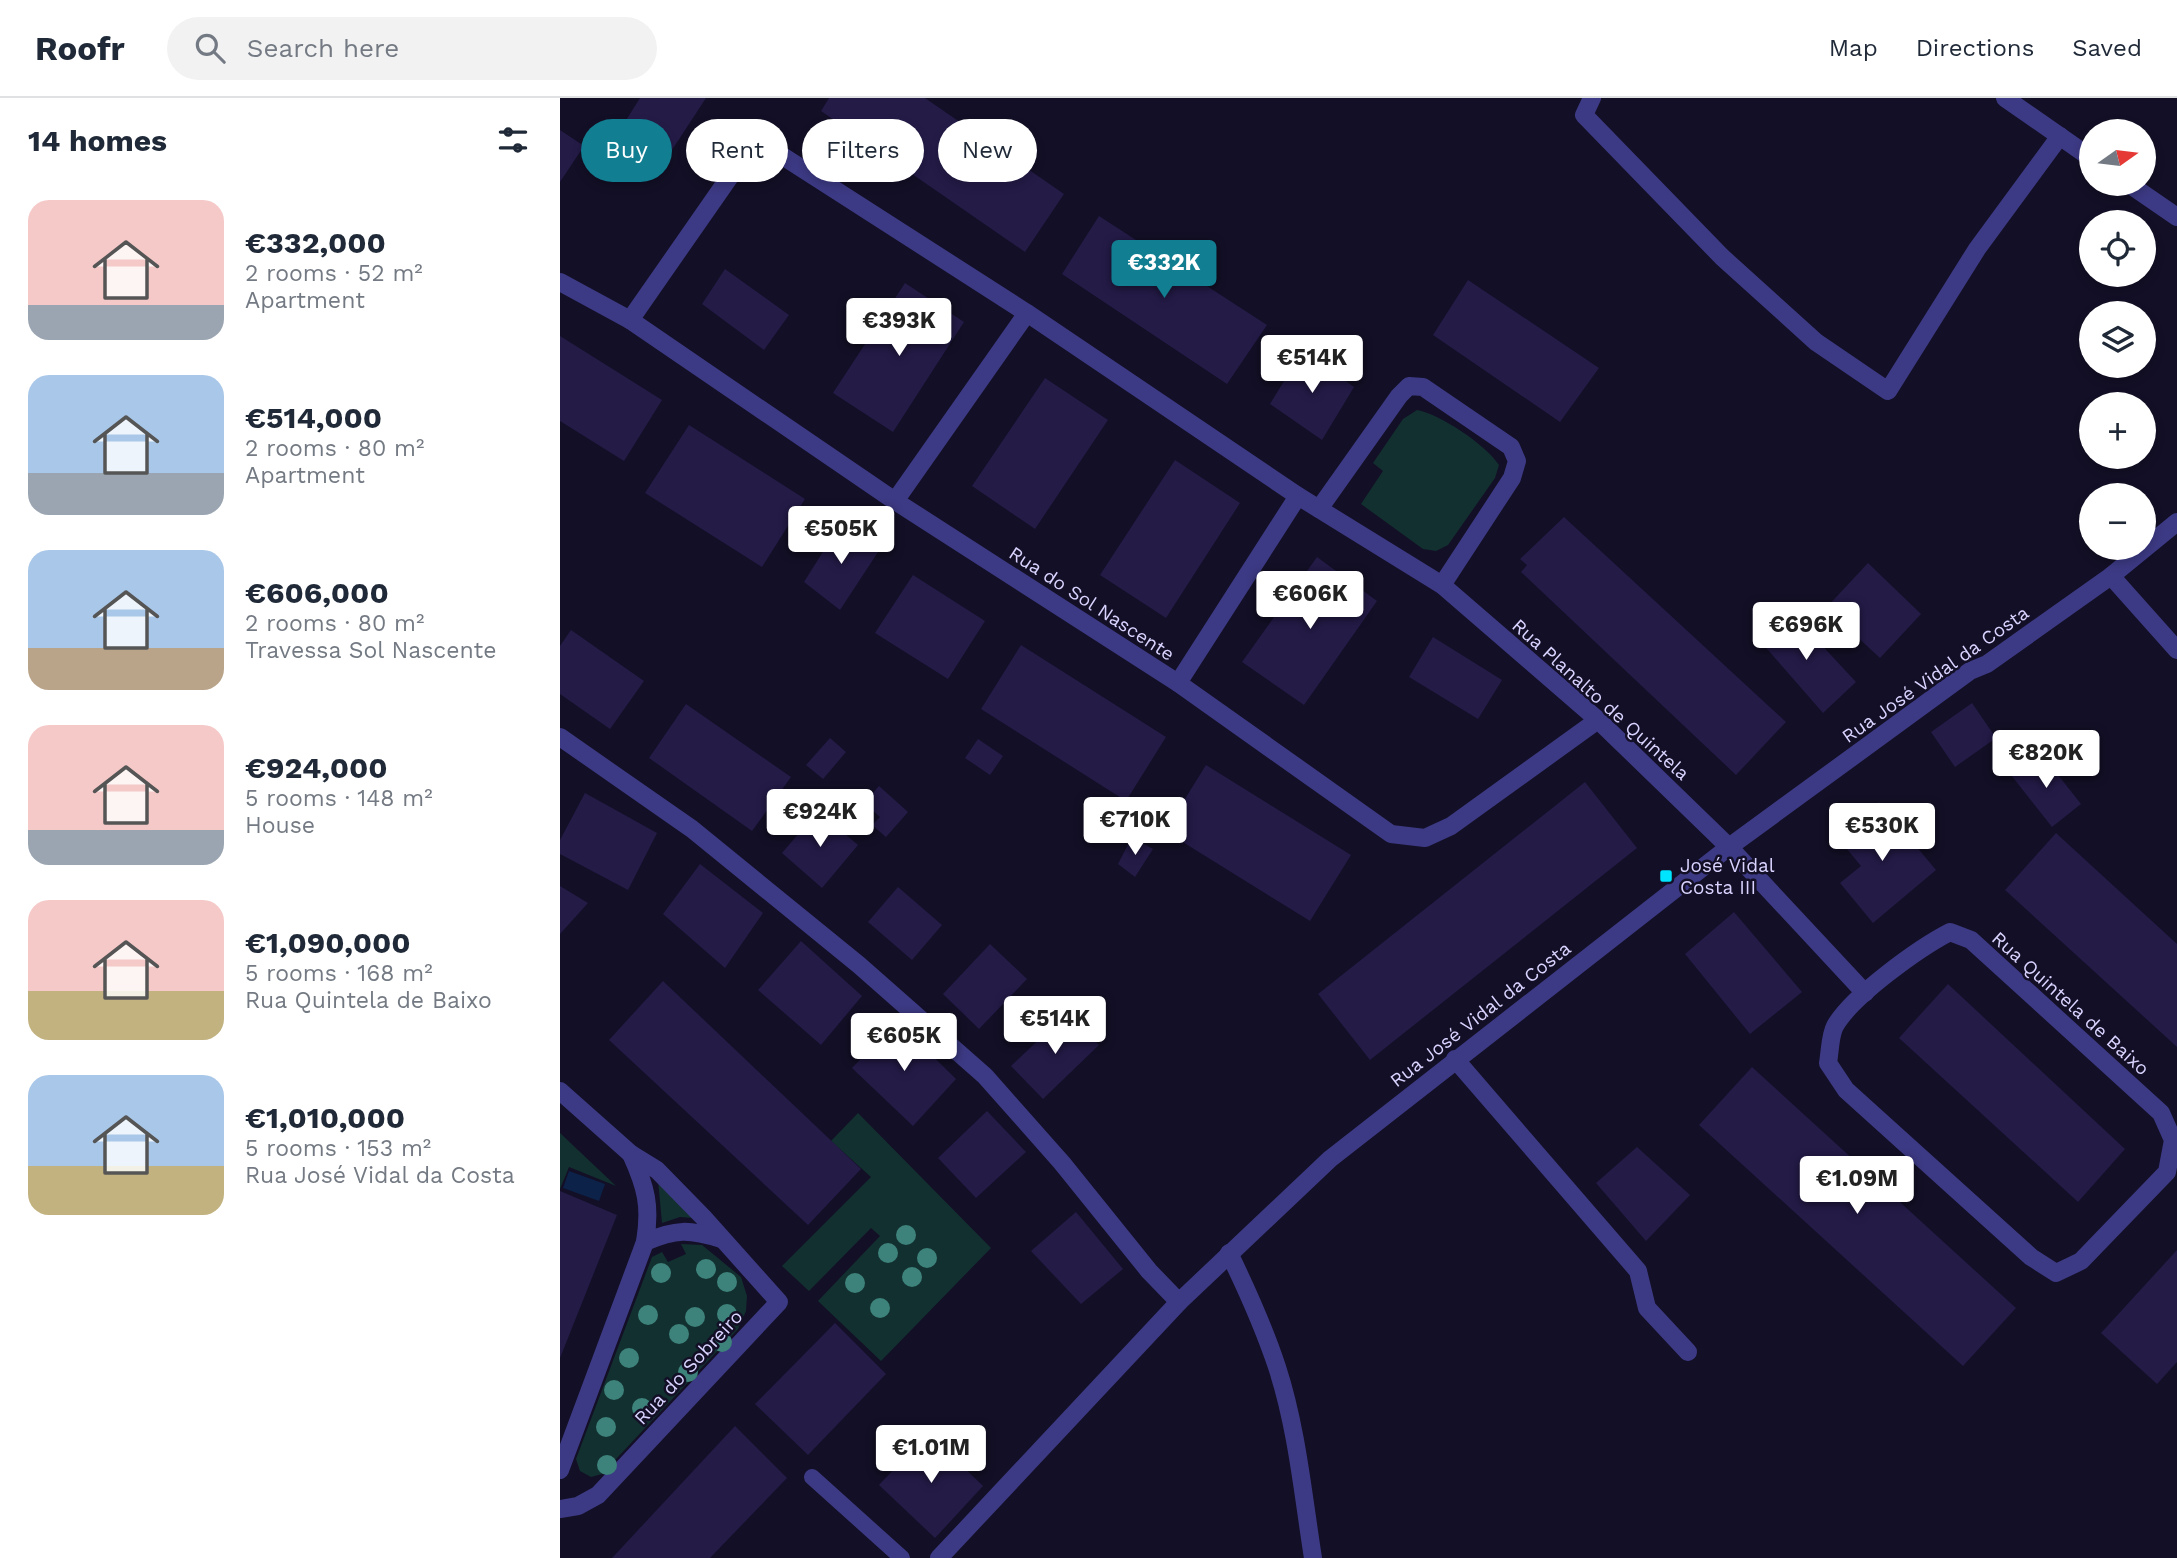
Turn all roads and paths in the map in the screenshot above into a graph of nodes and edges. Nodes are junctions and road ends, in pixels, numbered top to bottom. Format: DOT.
graph roads {
  1 [pos="1592,98"];
  2 [pos="2005,98"];
  3 [pos="2060,136"];
  4 [pos="2079,149"];
  5 [pos="2146,196"];
  6 [pos="2177,217"];
  7 [pos="560,282"];
  8 [pos="1027,313"];
  9 [pos="630,320"];
  10 [pos="1298,496"];
  11 [pos="895,501"];
  12 [pos="1320,509"];
  13 [pos="2177,523"];
  14 [pos="2110,576"];
  15 [pos="1442,585"];
  16 [pos="2177,650"];
  17 [pos="1178,683"];
  18 [pos="1598,720"];
  19 [pos="560,737"];
  20 [pos="1729,847"];
  21 [pos="1865,993"];
  22 [pos="1455,1059"];
  23 [pos="560,1091"];
  24 [pos="631,1154"];
  25 [pos="721,1239"];
  26 [pos="645,1242"];
  27 [pos="1229,1253"];
  28 [pos="1179,1301"];
  29 [pos="1688,1352"];
  30 [pos="560,1470"];
  31 [pos="812,1477"];
  32 [pos="561,1507"];
  33 [pos="902,1558"];
  34 [pos="939,1558"];
  35 [pos="1313,1558"];
  1 -- 3 [label="street"];
  2 -- 3 [label="street"];
  3 -- 4 [label="street"];
  5 -- 6 [label="street"];
  7 -- 9 [label="street, Rua do Sol Nascente"];
  8 -- 9 [label="street, Rua Planalto de Quintela"];
  8 -- 10 [label="street, Rua Planalto de Quintela"];
  8 -- 11 [label="street"];
  9 -- 11 [label="street, Rua do Sol Nascente"];
  10 -- 12 [label="street, Rua Planalto de Quintela"];
  10 -- 17 [label="street"];
  11 -- 17 [label="street, Rua do Sol Nascente"];
  12 -- 15 [label="street, Rua Planalto de Quintela"];
  12 -- 15 [label="street"];
  13 -- 14 [label="street, Rua José Vidal da Costa"];
  14 -- 16 [label="street"];
  14 -- 20 [label="street, Rua José Vidal da Costa"];
  15 -- 18 [label="street, Rua Planalto de Quintela"];
  17 -- 18 [label="street, Rua do Sol Nascente"];
  18 -- 20 [label="street, Rua Planalto de Quintela"];
  19 -- 28 [label="street"];
  20 -- 21 [label="street"];
  20 -- 22 [label="street, Rua José Vidal da Costa"];
  21 -- 21 [label="street, Rua Quintela de Baixo"];
  22 -- 27 [label="street, Rua José Vidal da Costa"];
  22 -- 29 [label="street"];
  23 -- 24 [label="street, Rua do Sobreiro"];
  24 -- 25 [label="street, Rua do Sobreiro"];
  24 -- 26 [label="street, Rua do Sobreiro"];
  25 -- 26 [label="street"];
  25 -- 32 [label="street, Rua do Sobreiro"];
  26 -- 30 [label="street, Rua do Sobreiro"];
  27 -- 28 [label="street, Rua José Vidal da Costa"];
  27 -- 35 [label="street"];
  28 -- 34 [label="street, Rua José Vidal da Costa"];
  31 -- 33 [label="lane"];
}
